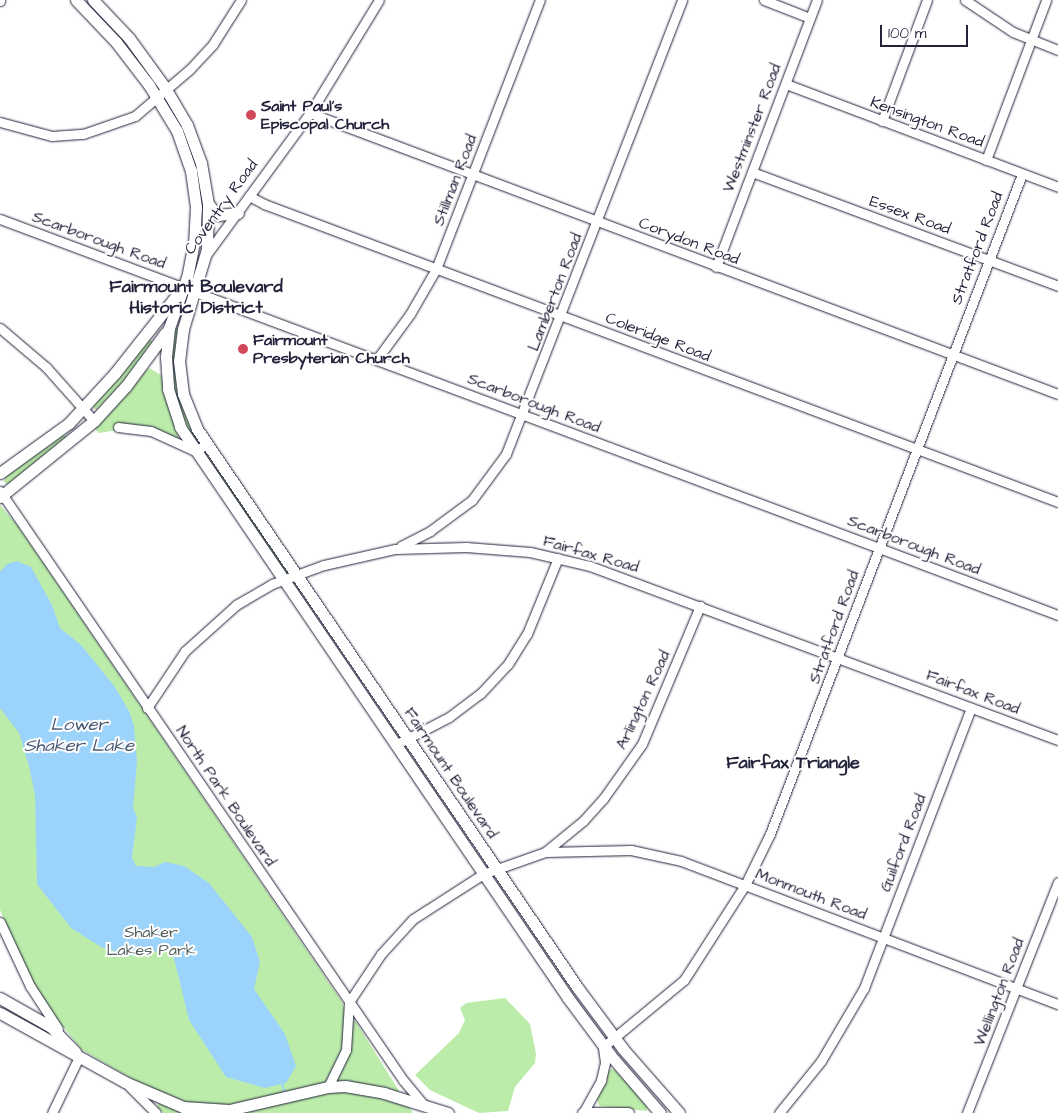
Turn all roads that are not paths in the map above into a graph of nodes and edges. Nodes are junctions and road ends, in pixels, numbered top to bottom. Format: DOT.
graph roads {
  1 [pos="76,0"];
  2 [pos="241,0"];
  3 [pos="379,0"];
  4 [pos="540,0"];
  5 [pos="682,0"];
  6 [pos="764,0"];
  7 [pos="817,0"];
  8 [pos="927,0"];
  9 [pos="965,0"];
  10 [pos="1046,0"];
  11 [pos="95,1"];
  12 [pos="87,11"];
  13 [pos="810,18"];
  14 [pos="1031,40"];
  15 [pos="1058,50"];
  16 [pos="786,84"];
  17 [pos="167,91"];
  18 [pos="158,99"];
  19 [pos="310,113"];
  20 [pos="882,121"];
  21 [pos="0,122"];
  22 [pos="986,160"];
  23 [pos="202,169"];
  24 [pos="190,171"];
  25 [pos="752,172"];
  26 [pos="1022,174"];
  27 [pos="473,175"];
  28 [pos="1058,187"];
  29 [pos="249,196"];
  30 [pos="208,204"];
  31 [pos="238,214"];
  32 [pos="0,219"];
  33 [pos="598,221"];
  34 [pos="194,242"];
  35 [pos="211,246"];
  36 [pos="989,260"];
  37 [pos="716,267"];
  38 [pos="436,269"];
  39 [pos="1058,286"];
  40 [pos="189,289"];
  41 [pos="561,316"];
  42 [pos="0,328"];
  43 [pos="169,328"];
  44 [pos="953,355"];
  45 [pos="377,359"];
  46 [pos="140,369"];
  47 [pos="166,373"];
  48 [pos="1058,394"];
  49 [pos="83,409"];
  50 [pos="524,415"];
  51 [pos="94,420"];
  52 [pos="118,427"];
  53 [pos="206,444"];
  54 [pos="916,449"];
  55 [pos="195,451"];
  56 [pos="0,473"];
  57 [pos="1,494"];
  58 [pos="1058,502"];
  59 [pos="430,531"];
  60 [pos="437,547"];
  61 [pos="879,548"];
  62 [pos="395,549"];
  63 [pos="558,558"];
  64 [pos="296,576"];
  65 [pos="283,581"];
  66 [pos="700,606"];
  67 [pos="1058,615"];
  68 [pos="839,658"];
  69 [pos="147,708"];
  70 [pos="971,708"];
  71 [pos="408,738"];
  72 [pos="1058,740"];
  73 [pos="395,745"];
  74 [pos="545,852"];
  75 [pos="496,868"];
  76 [pos="483,874"];
  77 [pos="1058,882"];
  78 [pos="745,885"];
  79 [pos="0,922"];
  80 [pos="883,938"];
  81 [pos="1018,988"];
  82 [pos="0,998"];
  83 [pos="349,1002"];
  84 [pos="1058,1004"];
  85 [pos="23,1012"];
  86 [pos="0,1013"];
  87 [pos="18,1023"];
  88 [pos="63,1036"];
  89 [pos="614,1038"];
  90 [pos="603,1046"];
  91 [pos="79,1057"];
  92 [pos="125,1082"];
  93 [pos="328,1086"];
  94 [pos="423,1109"];
  95 [pos="52,1113"];
  96 [pos="156,1113"];
  97 [pos="434,1113"];
  98 [pos="448,1113"];
  99 [pos="583,1113"];
  100 [pos="628,1113"];
  101 [pos="660,1113"];
  102 [pos="679,1113"];
  103 [pos="779,1113"];
  104 [pos="967,1113"];
  1 -- 12 [label="main road, Fairmount Boulevard"];
  2 -- 17 [label="street"];
  3 -- 19 [label="street, Coventry Road"];
  4 -- 27 [label="street, Stillman Road"];
  5 -- 33 [label="street, Lamberton Road"];
  6 -- 13 [label="street"];
  7 -- 13 [label="street, Westminster Road"];
  8 -- 20 [label="street"];
  9 -- 14 [label="street"];
  10 -- 14 [label="street"];
  11 -- 12 [label="street"];
  11 -- 17 [label="main road"];
  12 -- 18 [label="main road, Fairmount Boulevard"];
  13 -- 16 [label="street, Westminster Road"];
  14 -- 15 [label="street"];
  14 -- 22 [label="street"];
  16 -- 20 [label="street, Kensington Road"];
  16 -- 25 [label="street, Westminster Road"];
  17 -- 18 [label="street"];
  17 -- 23 [label="main road"];
  18 -- 21 [label="street"];
  18 -- 24 [label="main road, Fairmount Boulevard"];
  19 -- 27 [label="street, Corydon Road"];
  19 -- 29 [label="street, Coventry Road"];
  20 -- 22 [label="street, Kensington Road"];
  22 -- 26 [label="street, Kensington Road"];
  23 -- 24 [label="main road"];
  23 -- 30 [label="main road"];
  24 -- 34 [label="main road, Fairmount Boulevard"];
  25 -- 36 [label="street, Essex Road"];
  25 -- 37 [label="street, Westminster Road"];
  26 -- 28 [label="street, Kensington Road"];
  26 -- 36 [label="street, Stratford Road"];
  27 -- 33 [label="street, Corydon Road"];
  27 -- 38 [label="street, Stillman Road"];
  29 -- 31 [label="street, Coventry Road"];
  29 -- 38 [label="street, Coleridge Road"];
  30 -- 31 [label="main road"];
  30 -- 35 [label="main road"];
  31 -- 35 [label="street, Coventry Road"];
  32 -- 40 [label="street, Scarborough Road"];
  33 -- 37 [label="street, Corydon Road"];
  33 -- 41 [label="street, Lamberton Road"];
  34 -- 35 [label="main road"];
  34 -- 40 [label="main road, Fairmount Boulevard"];
  35 -- 40 [label="main road, Coventry Road"];
  36 -- 39 [label="street, Essex Road"];
  36 -- 44 [label="street, Stratford Road"];
  37 -- 44 [label="street, Corydon Road"];
  38 -- 41 [label="street, Coleridge Road"];
  38 -- 45 [label="street, Stillman Road"];
  40 -- 43 [label="main road, Fairmount Boulevard"];
  40 -- 45 [label="street, Scarborough Road"];
  40 -- 49 [label="main road, Coventry Road"];
  40 -- 53 [label="main road, Fairmount Boulevard"];
  41 -- 50 [label="street, Lamberton Road"];
  41 -- 54 [label="street, Coleridge Road"];
  42 -- 49 [label="street"];
  43 -- 46 [label="main road"];
  43 -- 47 [label="main road, Fairmount Boulevard"];
  44 -- 48 [label="street, Corydon Road"];
  44 -- 54 [label="street, Stratford Road"];
  45 -- 50 [label="street, Scarborough Road"];
  46 -- 47 [label="main road"];
  46 -- 51 [label="main road"];
  47 -- 55 [label="main road, Fairmount Boulevard"];
  49 -- 51 [label="street"];
  49 -- 56 [label="main road, Coventry Road"];
  50 -- 59 [label="street, Lamberton Road"];
  50 -- 61 [label="street, Scarborough Road"];
  51 -- 57 [label="main road"];
  52 -- 55 [label="street"];
  53 -- 55 [label="street"];
  53 -- 64 [label="main road, Fairmount Boulevard"];
  54 -- 58 [label="street, Coleridge Road"];
  54 -- 61 [label="street, Stratford Road"];
  55 -- 65 [label="main road, Fairmount Boulevard"];
  57 -- 69 [label="street, North Park Boulevard"];
  59 -- 60 [label="street"];
  59 -- 62 [label="street, Lamberton Road"];
  60 -- 62 [label="street, Fairfax Road"];
  60 -- 63 [label="street, Fairfax Road"];
  61 -- 67 [label="street, Scarborough Road"];
  61 -- 68 [label="street, Stratford Road"];
  62 -- 64 [label="street, Fairfax Road"];
  63 -- 66 [label="street, Fairfax Road"];
  63 -- 71 [label="street"];
  64 -- 65 [label="street, Fairfax Road"];
  64 -- 71 [label="main road, Fairmount Boulevard"];
  65 -- 69 [label="street, Fairfax Road"];
  65 -- 73 [label="main road, Fairmount Boulevard"];
  66 -- 68 [label="street, Fairfax Road"];
  66 -- 74 [label="street, Arlington Road"];
  68 -- 70 [label="street, Fairfax Road"];
  68 -- 78 [label="street, Stratford Road"];
  69 -- 83 [label="street, North Park Boulevard"];
  70 -- 72 [label="street, Fairfax Road"];
  70 -- 80 [label="street, Guilford Road"];
  71 -- 73 [label="street"];
  71 -- 75 [label="main road, Fairmount Boulevard"];
  73 -- 76 [label="main road, Fairmount Boulevard"];
  74 -- 75 [label="street, Arlington Road"];
  74 -- 78 [label="street, Monmouth Road"];
  75 -- 76 [label="street, Arlington Road"];
  75 -- 89 [label="main road, Fairmount Boulevard"];
  76 -- 83 [label="street, Arlington Road"];
  76 -- 90 [label="main road, Fairmount Boulevard"];
  77 -- 81 [label="street, Wellington Road"];
  78 -- 80 [label="street, Monmouth Road"];
  78 -- 89 [label="street, Stratford Road"];
  79 -- 88 [label="street"];
  80 -- 81 [label="street, Monmouth Road"];
  80 -- 103 [label="street, Guilford Road"];
  81 -- 84 [label="street, Monmouth Road"];
  81 -- 104 [label="street, Wellington Road"];
  82 -- 85 [label="main road"];
  83 -- 93 [label="street"];
  83 -- 94 [label="street, North Park Boulevard"];
  85 -- 87 [label="main road"];
  85 -- 88 [label="main road"];
  86 -- 87 [label="main road"];
  87 -- 91 [label="main road"];
  88 -- 91 [label="main road"];
  89 -- 90 [label="street, Stratford Road"];
  89 -- 102 [label="main road, Fairmount Boulevard"];
  90 -- 99 [label="street"];
  90 -- 101 [label="main road, Fairmount Boulevard"];
  91 -- 92 [label="main road"];
  91 -- 95 [label="street"];
  92 -- 93 [label="main road"];
  92 -- 96 [label="street"];
  93 -- 94 [label="main road"];
  94 -- 97 [label="street, North Park Boulevard"];
  94 -- 98 [label="main road"];
  99 -- 100 [label="main road"];
}
